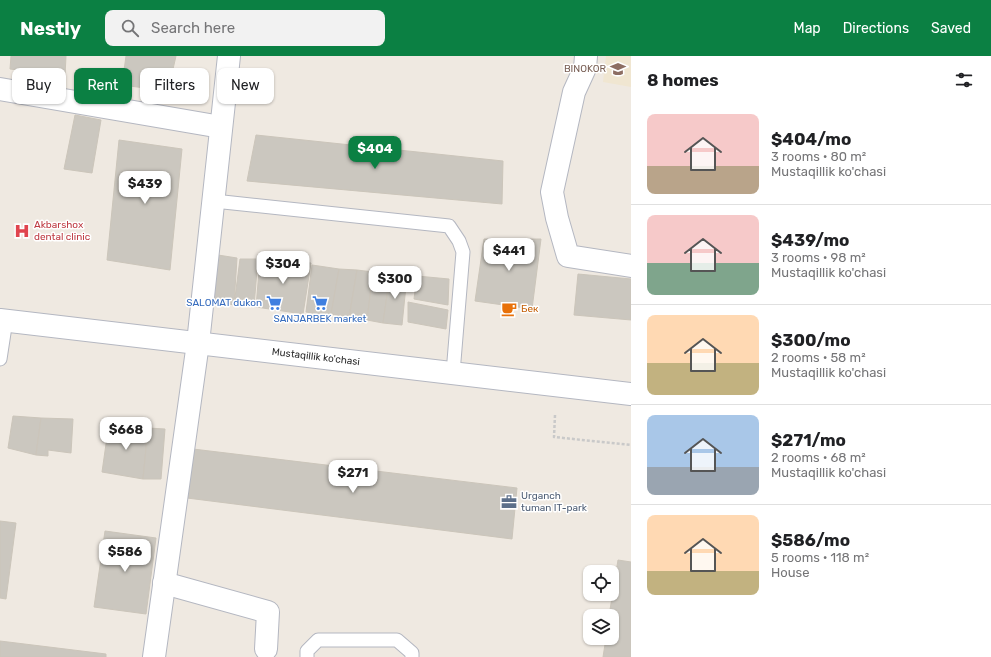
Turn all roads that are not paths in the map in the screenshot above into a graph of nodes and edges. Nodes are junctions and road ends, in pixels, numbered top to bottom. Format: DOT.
graph roads {
  1 [pos="229,56"];
  2 [pos="586,56"];
  3 [pos="0,89"];
  4 [pos="221,127"];
  5 [pos="214,201"];
  6 [pos="631,266"];
  7 [pos="3,320"];
  8 [pos="198,343"];
  9 [pos="0,359"];
  10 [pos="453,373"];
  11 [pos="631,394"];
  12 [pos="164,583"];
  13 [pos="266,653"];
  14 [pos="154,657"];
  15 [pos="307,657"];
  16 [pos="412,657"];
  1 -- 4 [label="street"];
  2 -- 6 [label="street"];
  3 -- 4 [label="street"];
  4 -- 5 [label="street"];
  5 -- 8 [label="street"];
  5 -- 10 [label="lane"];
  7 -- 8 [label="street, Mustaqillik ko'chasi"];
  7 -- 9 [label="lane"];
  8 -- 10 [label="street, Mustaqillik ko'chasi"];
  8 -- 12 [label="street"];
  10 -- 11 [label="street, Mustaqillik ko'chasi"];
  12 -- 13 [label="street"];
  12 -- 14 [label="street"];
  15 -- 16 [label="lane"];
}
